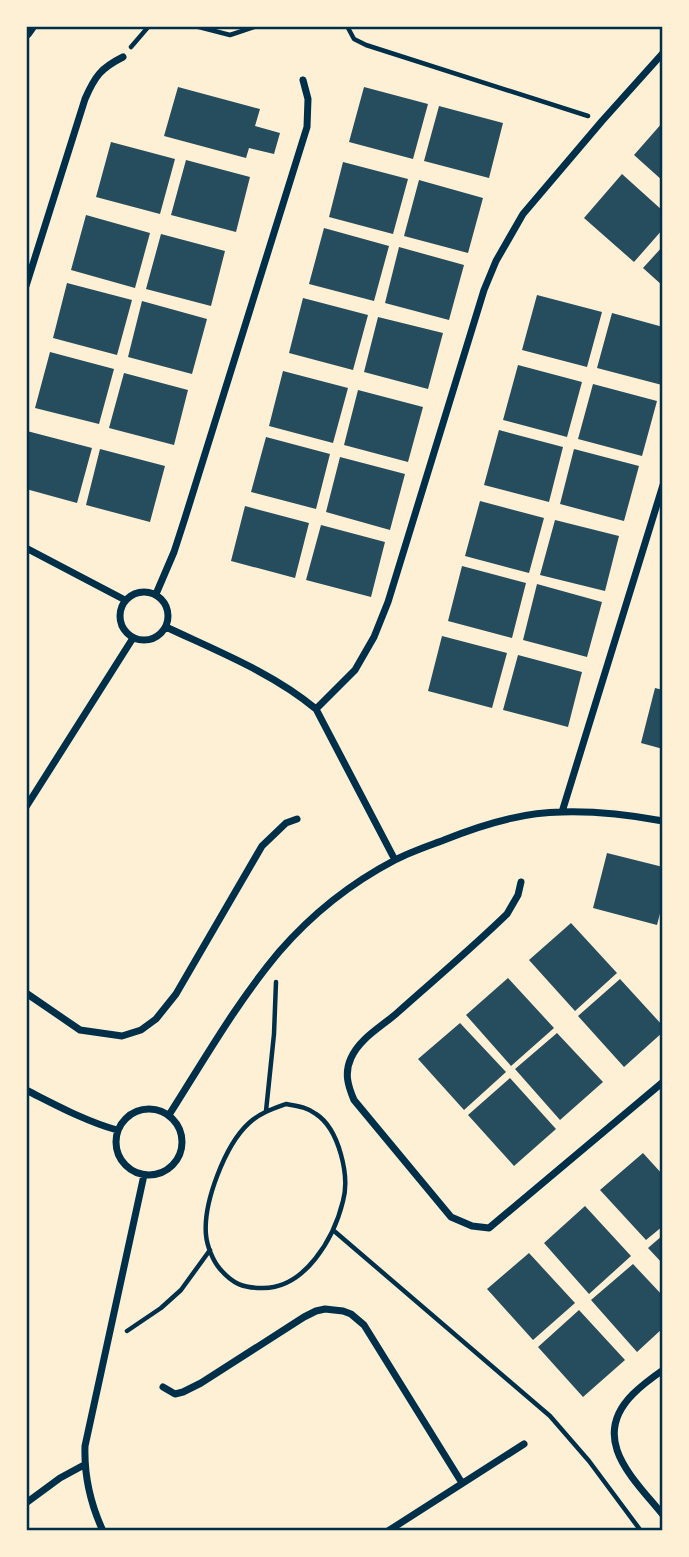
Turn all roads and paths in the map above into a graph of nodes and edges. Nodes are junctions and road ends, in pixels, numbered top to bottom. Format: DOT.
graph roads {
  1 [pos="31,26"];
  2 [pos="149,26"];
  3 [pos="195,26"];
  4 [pos="257,26"];
  5 [pos="347,26"];
  6 [pos="26,33"];
  7 [pos="663,53"];
  8 [pos="123,57"];
  9 [pos="303,80"];
  10 [pos="602,121"];
  11 [pos="26,286"];
  12 [pos="663,485"];
  13 [pos="26,548"];
  14 [pos="156,594"];
  15 [pos="125,600"];
  16 [pos="166,627"];
  17 [pos="133,638"];
  18 [pos="316,709"];
  19 [pos="26,807"];
  20 [pos="562,812"];
  21 [pos="297,819"];
  22 [pos="663,821"];
  23 [pos="395,860"];
  24 [pos="521,882"];
  25 [pos="281,950"];
  26 [pos="26,993"];
  27 [pos="663,1082"];
  28 [pos="26,1090"];
  29 [pos="266,1111"];
  30 [pos="169,1115"];
  31 [pos="117,1130"];
  32 [pos="144,1175"];
  33 [pos="333,1230"];
  34 [pos="210,1250"];
  35 [pos="108,1344"];
  36 [pos="663,1370"];
  37 [pos="163,1387"];
  38 [pos="524,1444"];
  39 [pos="84,1465"];
  40 [pos="461,1483"];
  41 [pos="26,1503"];
  42 [pos="663,1515"];
  43 [pos="103,1531"];
  44 [pos="388,1531"];
  45 [pos="641,1531"];
  1 -- 6 [label="street"];
  2 -- 8 [label="path"];
  3 -- 4 [label="path"];
  5 -- 10 [label="path"];
  7 -- 10 [label="street"];
  8 -- 11 [label="street"];
  9 -- 14 [label="street"];
  10 -- 18 [label="street"];
  12 -- 20 [label="street"];
  13 -- 15 [label="street"];
  14 -- 15 [label="street"];
  14 -- 16 [label="street"];
  15 -- 17 [label="street"];
  16 -- 17 [label="street"];
  16 -- 18 [label="street"];
  17 -- 19 [label="street"];
  18 -- 23 [label="street"];
  20 -- 22 [label="street"];
  20 -- 23 [label="street"];
  21 -- 26 [label="street"];
  23 -- 25 [label="street"];
  24 -- 27 [label="street"];
  25 -- 29 [label="path"];
  25 -- 30 [label="street"];
  28 -- 31 [label="street"];
  29 -- 33 [label="path"];
  29 -- 34 [label="path"];
  30 -- 31 [label="street"];
  30 -- 32 [label="street"];
  31 -- 32 [label="street"];
  32 -- 35 [label="street"];
  33 -- 34 [label="path"];
  33 -- 45 [label="path"];
  34 -- 35 [label="path"];
  35 -- 39 [label="street"];
  36 -- 42 [label="street"];
  37 -- 40 [label="street"];
  38 -- 40 [label="street"];
  39 -- 41 [label="street"];
  39 -- 43 [label="street"];
  40 -- 44 [label="street"];
}
